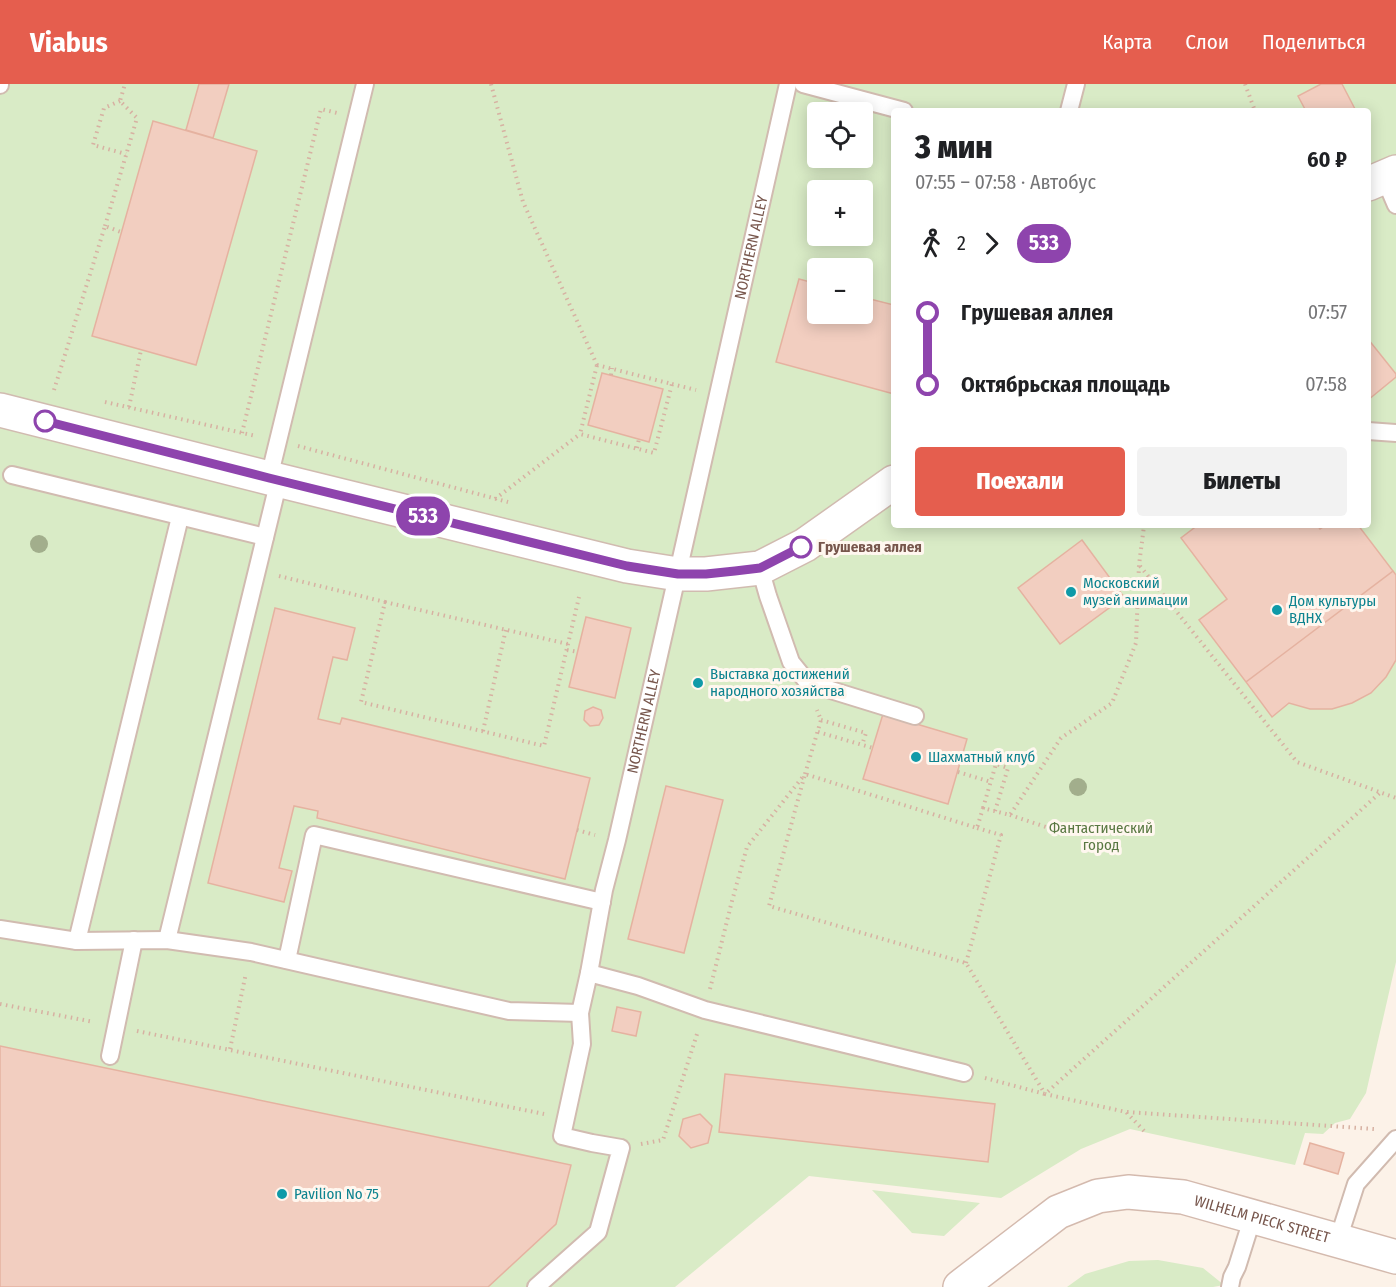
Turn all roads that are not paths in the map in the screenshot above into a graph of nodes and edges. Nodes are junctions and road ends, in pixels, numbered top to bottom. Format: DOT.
graph roads {
  1 [pos="365,84"];
  2 [pos="788,84"];
  3 [pos="803,84"];
  4 [pos="1076,84"];
  5 [pos="893,108"];
  6 [pos="1069,108"];
  7 [pos="0,410"];
  8 [pos="1371,431"];
  9 [pos="1396,433"];
  10 [pos="12,475"];
  11 [pos="274,479"];
  12 [pos="891,484"];
  13 [pos="180,517"];
  14 [pos="265,537"];
  15 [pos="760,568"];
  16 [pos="678,574"];
  17 [pos="915,716"];
  18 [pos="602,902"];
  19 [pos="0,929"];
  20 [pos="134,940"];
  21 [pos="167,940"];
  22 [pos="77,941"];
  23 [pos="287,960"];
  24 [pos="589,973"];
  25 [pos="580,1013"];
  26 [pos="110,1056"];
  27 [pos="964,1073"];
  28 [pos="1390,1134"];
  29 [pos="1253,1216"];
  30 [pos="1338,1240"];
  31 [pos="1396,1257"];
  32 [pos="536,1287"];
  33 [pos="960,1287"];
  34 [pos="1230,1287"];
  1 -- 11 [label="lane"];
  2 -- 16 [label="lane, NORTHERN ALLEY"];
  3 -- 5 [label="lane"];
  4 -- 6 [label="lane"];
  7 -- 11 [label="street"];
  8 -- 9 [label="lane"];
  10 -- 13 [label="lane"];
  11 -- 14 [label="lane"];
  11 -- 16 [label="street"];
  12 -- 15 [label="street"];
  13 -- 14 [label="lane"];
  13 -- 22 [label="lane"];
  14 -- 21 [label="lane"];
  15 -- 16 [label="street"];
  15 -- 17 [label="lane"];
  16 -- 18 [label="lane, NORTHERN ALLEY"];
  18 -- 23 [label="lane"];
  18 -- 24 [label="lane, NORTHERN ALLEY"];
  19 -- 22 [label="lane"];
  20 -- 21 [label="lane"];
  20 -- 22 [label="lane"];
  20 -- 26 [label="lane"];
  21 -- 23 [label="lane"];
  23 -- 25 [label="lane"];
  24 -- 25 [label="lane, NORTHERN ALLEY"];
  24 -- 27 [label="lane"];
  25 -- 32 [label="lane, NORTHERN ALLEY"];
  28 -- 30 [label="lane"];
  29 -- 30 [label="street, WILHELM PIECK STREET"];
  29 -- 33 [label="street, WILHELM PIECK STREET"];
  29 -- 34 [label="lane"];
  30 -- 31 [label="street, WILHELM PIECK STREET"];
}
